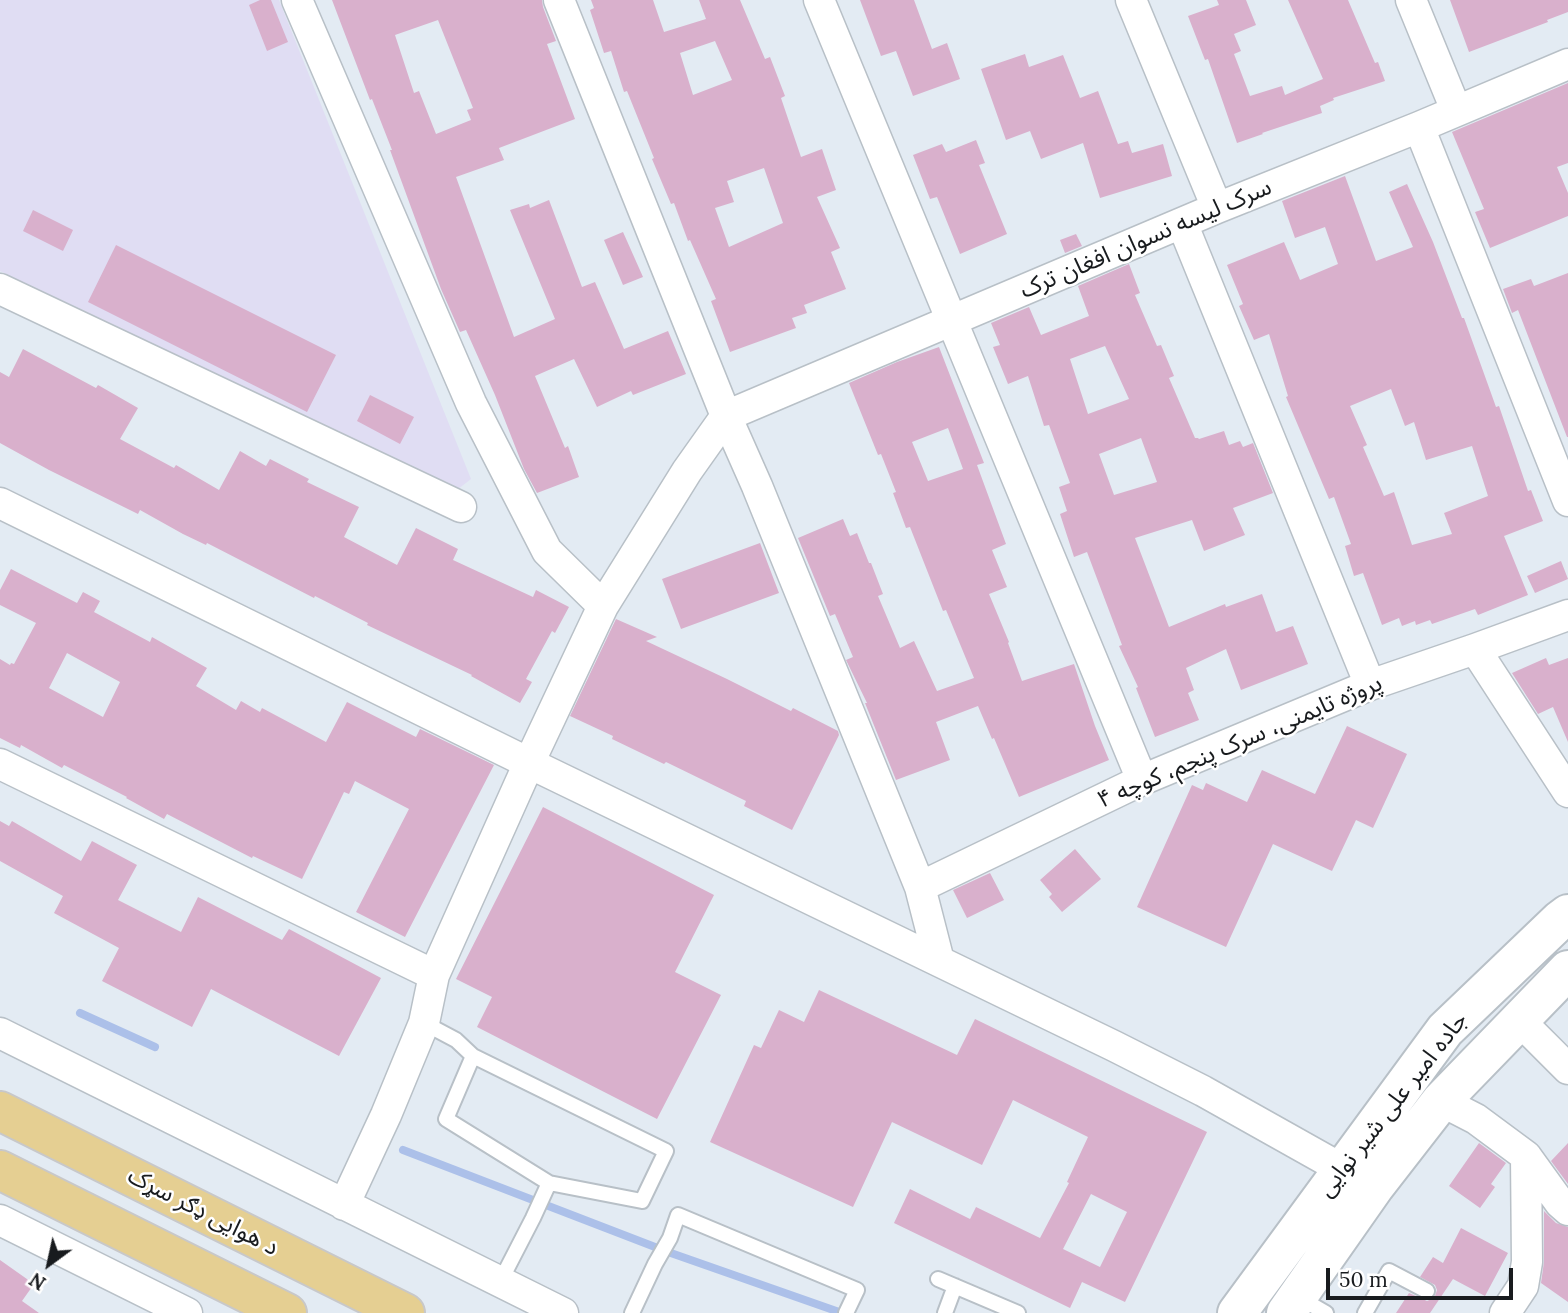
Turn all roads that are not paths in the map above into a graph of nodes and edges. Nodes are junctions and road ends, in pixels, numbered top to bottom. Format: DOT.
graph roads {
  1 [pos="297,0"];
  2 [pos="559,0"];
  3 [pos="819,0"];
  4 [pos="1131,0"];
  5 [pos="1411,0"];
  6 [pos="1568,64"];
  7 [pos="1456,110"];
  8 [pos="1419,127"];
  9 [pos="1217,208"];
  10 [pos="1182,223"];
  11 [pos="0,289"];
  12 [pos="952,321"];
  13 [pos="726,416"];
  14 [pos="1568,501"];
  15 [pos="0,503"];
  16 [pos="461,507"];
  17 [pos="603,606"];
  18 [pos="1568,615"];
  19 [pos="1475,649"];
  20 [pos="1370,685"];
  21 [pos="529,763"];
  22 [pos="0,764"];
  23 [pos="1142,780"];
  24 [pos="1568,792"];
  25 [pos="920,887"];
  26 [pos="1568,914"];
  27 [pos="939,961"];
  28 [pos="1568,970"];
  29 [pos="434,975"];
  30 [pos="1518,1020"];
  31 [pos="424,1023"];
  32 [pos="0,1034"];
  33 [pos="473,1056"];
  34 [pos="1568,1069"];
  35 [pos="1441,1101"];
  36 [pos="0,1111"];
  37 [pos="1526,1156"];
  38 [pos="1342,1169"];
  39 [pos="0,1170"];
  40 [pos="549,1183"];
  41 [pos="344,1205"];
  42 [pos="1568,1210"];
  43 [pos="0,1220"];
  44 [pos="937,1279"];
  45 [pos="500,1282"];
  46 [pos="956,1286"];
  47 [pos="1427,1291"];
  48 [pos="142,1304"];
  49 [pos="1303,1308"];
  50 [pos="847,1310"];
  51 [pos="187,1313"];
  52 [pos="287,1313"];
  53 [pos="405,1313"];
  54 [pos="564,1313"];
  55 [pos="632,1313"];
  56 [pos="945,1313"];
  57 [pos="1018,1313"];
  58 [pos="1237,1313"];
  59 [pos="1365,1313"];
  60 [pos="1504,1313"];
  1 -- 17 [label="street"];
  2 -- 13 [label="street"];
  3 -- 12 [label="street"];
  4 -- 9 [label="street"];
  5 -- 7 [label="street"];
  6 -- 7 [label="street, سرک لیسه نسوان افغان‌ ترک"];
  7 -- 8 [label="street, سرک لیسه نسوان افغان‌ ترک"];
  8 -- 9 [label="street, سرک لیسه نسوان افغان‌ ترک"];
  8 -- 14 [label="street"];
  9 -- 10 [label="street, سرک لیسه نسوان افغان‌ ترک"];
  10 -- 12 [label="street, سرک لیسه نسوان افغان‌ ترک"];
  10 -- 20 [label="street"];
  11 -- 16 [label="street"];
  12 -- 13 [label="street, سرک لیسه نسوان افغان‌ ترک"];
  12 -- 23 [label="street"];
  13 -- 17 [label="street"];
  13 -- 25 [label="street"];
  15 -- 21 [label="street"];
  17 -- 21 [label="street"];
  18 -- 19 [label="street, پروژه تایمنی، سرک پنجم، کوچه ۴"];
  19 -- 20 [label="street, پروژه تایمنی، سرک پنجم، کوچه ۴"];
  19 -- 24 [label="street"];
  20 -- 23 [label="street, پروژه تایمنی، سرک پنجم، کوچه ۴"];
  21 -- 27 [label="street"];
  21 -- 29 [label="street"];
  22 -- 29 [label="street"];
  23 -- 25 [label="street, پروژه تایمنی، سرک پنجم، کوچه ۴"];
  25 -- 27 [label="street"];
  26 -- 38 [label="main road, جاده امیر علی شیر نوایی"];
  27 -- 38 [label="street"];
  28 -- 30 [label="main road"];
  29 -- 31 [label="street"];
  30 -- 34 [label="street"];
  30 -- 35 [label="main road"];
  31 -- 33 [label="lane"];
  31 -- 41 [label="street"];
  32 -- 41 [label="street"];
  33 -- 40 [label="lane"];
  33 -- 40 [label="lane"];
  35 -- 37 [label="street"];
  35 -- 49 [label="main road"];
  36 -- 53 [label="main road, د هوایی ډګر سړک"];
  37 -- 42 [label="street"];
  37 -- 60 [label="street"];
  38 -- 58 [label="main road, جاده امیر علی شیر نوایی"];
  39 -- 52 [label="main road"];
  40 -- 45 [label="lane"];
  41 -- 45 [label="street"];
  43 -- 48 [label="street"];
  44 -- 46 [label="lane"];
  45 -- 54 [label="street"];
  46 -- 56 [label="lane"];
  46 -- 57 [label="lane"];
  47 -- 59 [label="lane"];
  48 -- 51 [label="street"];
  50 -- 55 [label="lane"];
}
